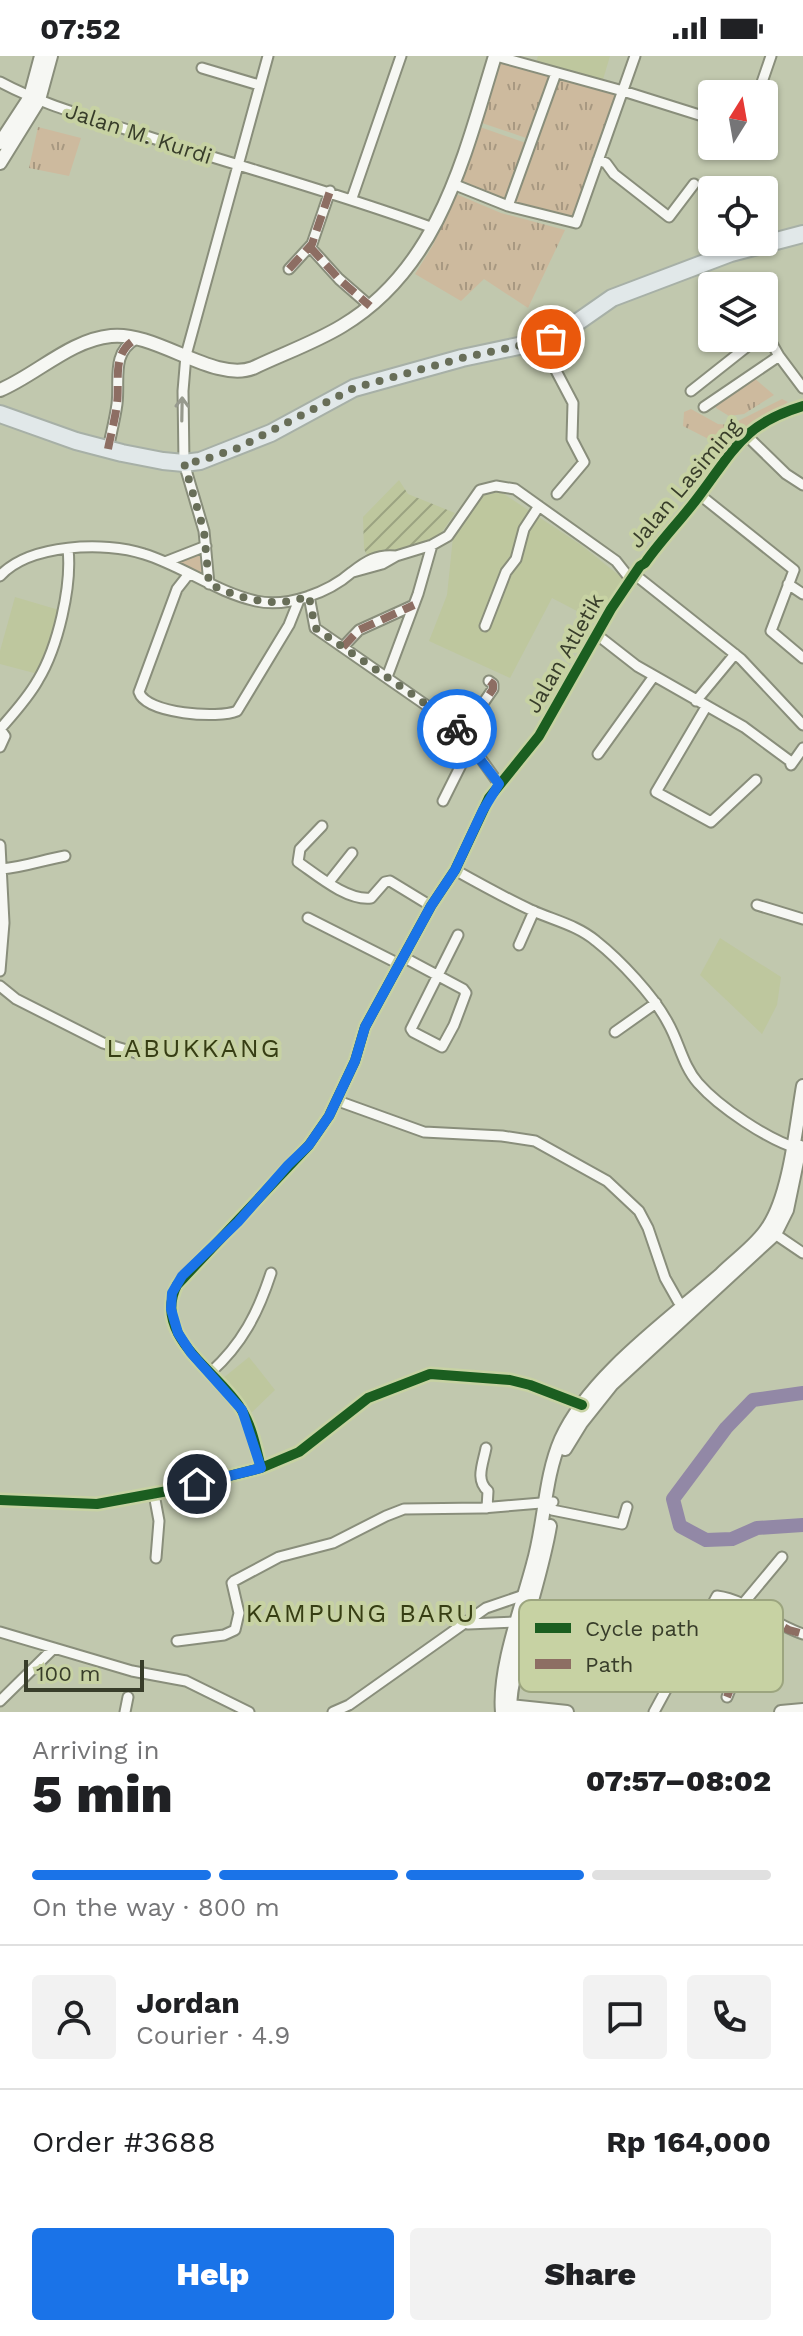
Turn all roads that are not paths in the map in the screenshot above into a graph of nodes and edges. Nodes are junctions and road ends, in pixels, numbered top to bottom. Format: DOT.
graph roads {
  1 [pos="41,56"];
  2 [pos="51,56"];
  3 [pos="268,56"];
  4 [pos="401,56"];
  5 [pos="496,56"];
  6 [pos="635,56"];
  7 [pos="771,56"];
  8 [pos="202,68"];
  9 [pos="556,73"];
  10 [pos="763,80"];
  11 [pos="0,82"];
  12 [pos="259,85"];
  13 [pos="623,91"];
  14 [pos="34,99"];
  15 [pos="698,115"];
  16 [pos="0,143"];
  17 [pos="598,160"];
  18 [pos="0,163"];
  19 [pos="239,166"];
  20 [pos="453,184"];
  21 [pos="694,184"];
  22 [pos="330,191"];
  23 [pos="352,198"];
  24 [pos="508,206"];
  25 [pos="433,228"];
  26 [pos="803,234"];
  27 [pos="310,247"];
  28 [pos="289,269"];
  29 [pos="370,306"];
  30 [pos="136,339"];
  31 [pos="547,340"];
  32 [pos="740,352"];
  33 [pos="777,352"];
  34 [pos="186,355"];
  35 [pos="779,356"];
  36 [pos="803,388"];
  37 [pos="3,389"];
  38 [pos="691,391"];
  39 [pos="803,406"];
  40 [pos="704,407"];
  41 [pos="1,414"];
  42 [pos="746,435"];
  43 [pos="108,449"];
  44 [pos="184,463"];
  45 [pos="803,485"];
  46 [pos="557,494"];
  47 [pos="700,495"];
  48 [pos="539,506"];
  49 [pos="432,545"];
  50 [pos="206,546"];
  51 [pos="68,549"];
  52 [pos="616,561"];
  53 [pos="165,562"];
  54 [pos="635,573"];
  55 [pos="188,575"];
  56 [pos="0,576"];
  57 [pos="209,584"];
  58 [pos="788,584"];
  59 [pos="803,594"];
  60 [pos="309,596"];
  61 [pos="299,600"];
  62 [pos="414,605"];
  63 [pos="485,626"];
  64 [pos="596,634"];
  65 [pos="343,647"];
  66 [pos="735,654"];
  67 [pos="803,658"];
  68 [pos="654,676"];
  69 [pos="387,677"];
  70 [pos="489,681"];
  71 [pos="701,704"];
  72 [pos="803,725"];
  73 [pos="0,729"];
  74 [pos="462,734"];
  75 [pos="471,745"];
  76 [pos="0,747"];
  77 [pos="803,748"];
  78 [pos="598,754"];
  79 [pos="756,780"];
  80 [pos="499,784"];
  81 [pos="443,801"];
  82 [pos="322,826"];
  83 [pos="0,845"];
  84 [pos="352,853"];
  85 [pos="65,856"];
  86 [pos="2,869"];
  87 [pos="455,870"];
  88 [pos="329,882"];
  89 [pos="757,905"];
  90 [pos="431,906"];
  91 [pos="534,911"];
  92 [pos="308,918"];
  93 [pos="803,919"];
  94 [pos="458,935"];
  95 [pos="519,945"];
  96 [pos="401,961"];
  97 [pos="0,971"];
  98 [pos="437,976"];
  99 [pos="0,986"];
  100 [pos="656,1003"];
  101 [pos="615,1032"];
  102 [pos="140,1054"];
  103 [pos="803,1086"];
  104 [pos="338,1101"];
  105 [pos="803,1132"];
  106 [pos="796,1148"];
  107 [pos="775,1234"];
  108 [pos="803,1253"];
  109 [pos="271,1273"];
  110 [pos="684,1306"];
  111 [pos="651,1341"];
  112 [pos="211,1372"];
  113 [pos="582,1405"];
  114 [pos="486,1448"];
  115 [pos="261,1468"];
  116 [pos="154,1494"];
  117 [pos="0,1500"];
  118 [pos="550,1504"];
  119 [pos="627,1507"];
  120 [pos="487,1508"];
  121 [pos="782,1557"];
  122 [pos="156,1558"];
  123 [pos="529,1594"];
  124 [pos="526,1600"];
  125 [pos="528,1600"];
  126 [pos="746,1600"];
  127 [pos="519,1617"];
  128 [pos="517,1622"];
  129 [pos="465,1624"];
  130 [pos="783,1626"];
  131 [pos="0,1632"];
  132 [pos="803,1634"];
  133 [pos="177,1641"];
  134 [pos="54,1648"];
  135 [pos="519,1649"];
  136 [pos="665,1692"];
  137 [pos="729,1692"];
  138 [pos="128,1697"];
  139 [pos="727,1697"];
  140 [pos="0,1701"];
  141 [pos="506,1709"];
  142 [pos="803,1710"];
  143 [pos="125,1712"];
  144 [pos="249,1712"];
  145 [pos="333,1712"];
  146 [pos="567,1712"];
  147 [pos="654,1712"];
  148 [pos="781,1712"];
  1 -- 14 [label="main road"];
  2 -- 14 [label="main road"];
  3 -- 12 [label="street"];
  4 -- 23 [label="street"];
  5 -- 9 [label="street"];
  5 -- 20 [label="main road"];
  6 -- 13 [label="street"];
  7 -- 10 [label="street"];
  8 -- 12 [label="street"];
  9 -- 13 [label="street"];
  9 -- 24 [label="street"];
  11 -- 14 [label="street, Jalan M. Kurdi"];
  12 -- 19 [label="street"];
  13 -- 15 [label="street"];
  13 -- 17 [label="street"];
  14 -- 16 [label="main road"];
  14 -- 18 [label="main road"];
  14 -- 19 [label="street, Jalan M. Kurdi"];
  17 -- 21 [label="street"];
  17 -- 24 [label="street"];
  19 -- 22 [label="street, Jalan M. Kurdi"];
  19 -- 34 [label="street"];
  20 -- 24 [label="street"];
  20 -- 25 [label="main road"];
  22 -- 23 [label="street, Jalan M. Kurdi"];
  22 -- 27 [label="street"];
  23 -- 25 [label="street, Jalan M. Kurdi"];
  25 -- 29 [label="main road"];
  26 -- 31 [label="highway"];
  27 -- 28 [label="street"];
  27 -- 29 [label="street"];
  29 -- 34 [label="main road"];
  30 -- 34 [label="main road"];
  30 -- 37 [label="main road"];
  30 -- 43 [label="street"];
  31 -- 44 [label="highway"];
  31 -- 46 [label="street"];
  32 -- 38 [label="street"];
  33 -- 35 [label="street"];
  44 -- 34 [label="street, one-way"];
  35 -- 36 [label="street"];
  35 -- 40 [label="street"];
  37 -- 41 [label="main road"];
  39 -- 42 [label="street, Jalan Lasiming"];
  41 -- 43 [label="highway"];
  42 -- 45 [label="street"];
  42 -- 47 [label="street, Jalan Lasiming"];
  43 -- 44 [label="highway"];
  44 -- 50 [label="street"];
  47 -- 54 [label="street, Jalan Lasiming"];
  47 -- 58 [label="street"];
  48 -- 49 [label="street, Jalan Lasiming"];
  48 -- 52 [label="street, Jalan Lasiming"];
  48 -- 63 [label="street"];
  49 -- 60 [label="street, Jalan Lasiming"];
  49 -- 62 [label="street"];
  50 -- 53 [label="street"];
  50 -- 57 [label="street"];
  51 -- 53 [label="street, Jalan Lasiming"];
  51 -- 56 [label="street, Jalan Lasiming"];
  51 -- 73 [label="street"];
  52 -- 54 [label="street"];
  52 -- 54 [label="street"];
  53 -- 55 [label="street, Jalan Lasiming"];
  54 -- 64 [label="street, Jalan Atletik"];
  54 -- 66 [label="street"];
  55 -- 57 [label="street, Jalan Lasiming"];
  55 -- 61 [label="street"];
  57 -- 61 [label="street, Jalan Lasiming"];
  58 -- 59 [label="street"];
  58 -- 67 [label="street"];
  60 -- 61 [label="street, Jalan Lasiming"];
  60 -- 65 [label="street"];
  62 -- 65 [label="street"];
  62 -- 69 [label="street"];
  64 -- 68 [label="street"];
  64 -- 80 [label="street, Jalan Atletik"];
  65 -- 69 [label="street"];
  66 -- 71 [label="street"];
  66 -- 72 [label="street"];
  68 -- 71 [label="street"];
  68 -- 78 [label="street"];
  69 -- 74 [label="street"];
  70 -- 74 [label="street"];
  71 -- 77 [label="street"];
  71 -- 79 [label="street"];
  73 -- 76 [label="street"];
  74 -- 75 [label="street"];
  75 -- 80 [label="street"];
  75 -- 81 [label="street"];
  80 -- 87 [label="street, Jalan Atletik"];
  82 -- 88 [label="street"];
  83 -- 86 [label="street"];
  84 -- 88 [label="street"];
  85 -- 86 [label="street"];
  86 -- 97 [label="street"];
  87 -- 90 [label="street, Jalan Atletik"];
  87 -- 91 [label="street"];
  88 -- 90 [label="street"];
  89 -- 93 [label="street"];
  90 -- 96 [label="street, Jalan Atletik"];
  91 -- 95 [label="street"];
  91 -- 100 [label="street"];
  92 -- 96 [label="street"];
  94 -- 98 [label="street"];
  96 -- 98 [label="street"];
  96 -- 104 [label="street, Jalan Atletik"];
  98 -- 98 [label="street"];
  99 -- 102 [label="street"];
  100 -- 101 [label="street"];
  100 -- 106 [label="street"];
  103 -- 106 [label="main road"];
  104 -- 110 [label="street"];
  104 -- 112 [label="street, Jalan Atletik"];
  105 -- 106 [label="main road"];
  106 -- 107 [label="main road"];
  106 -- 110 [label="main road"];
  107 -- 108 [label="street"];
  107 -- 111 [label="main road"];
  109 -- 112 [label="street"];
  110 -- 111 [label="main road"];
  111 -- 113 [label="main road"];
  111 -- 118 [label="main road"];
  112 -- 115 [label="street, Jalan Atletik"];
  113 -- 115 [label="street"];
  113 -- 118 [label="main road"];
  114 -- 120 [label="street"];
  115 -- 116 [label="street"];
  116 -- 117 [label="street"];
  116 -- 122 [label="street"];
  118 -- 119 [label="street"];
  118 -- 120 [label="street"];
  118 -- 123 [label="main road"];
  120 -- 133 [label="street"];
  121 -- 126 [label="street"];
  123 -- 124 [label="main road"];
  123 -- 125 [label="main road"];
  123 -- 129 [label="street"];
  127 -- 128 [label="main road"];
  128 -- 129 [label="street"];
  128 -- 141 [label="main road"];
  129 -- 145 [label="street"];
  130 -- 132 [label="street"];
  131 -- 134 [label="street"];
  134 -- 140 [label="street"];
  134 -- 144 [label="street"];
  135 -- 141 [label="main road"];
  136 -- 147 [label="street"];
  137 -- 139 [label="street"];
  138 -- 143 [label="street"];
  141 -- 146 [label="main road"];
  142 -- 148 [label="main road"];
}
